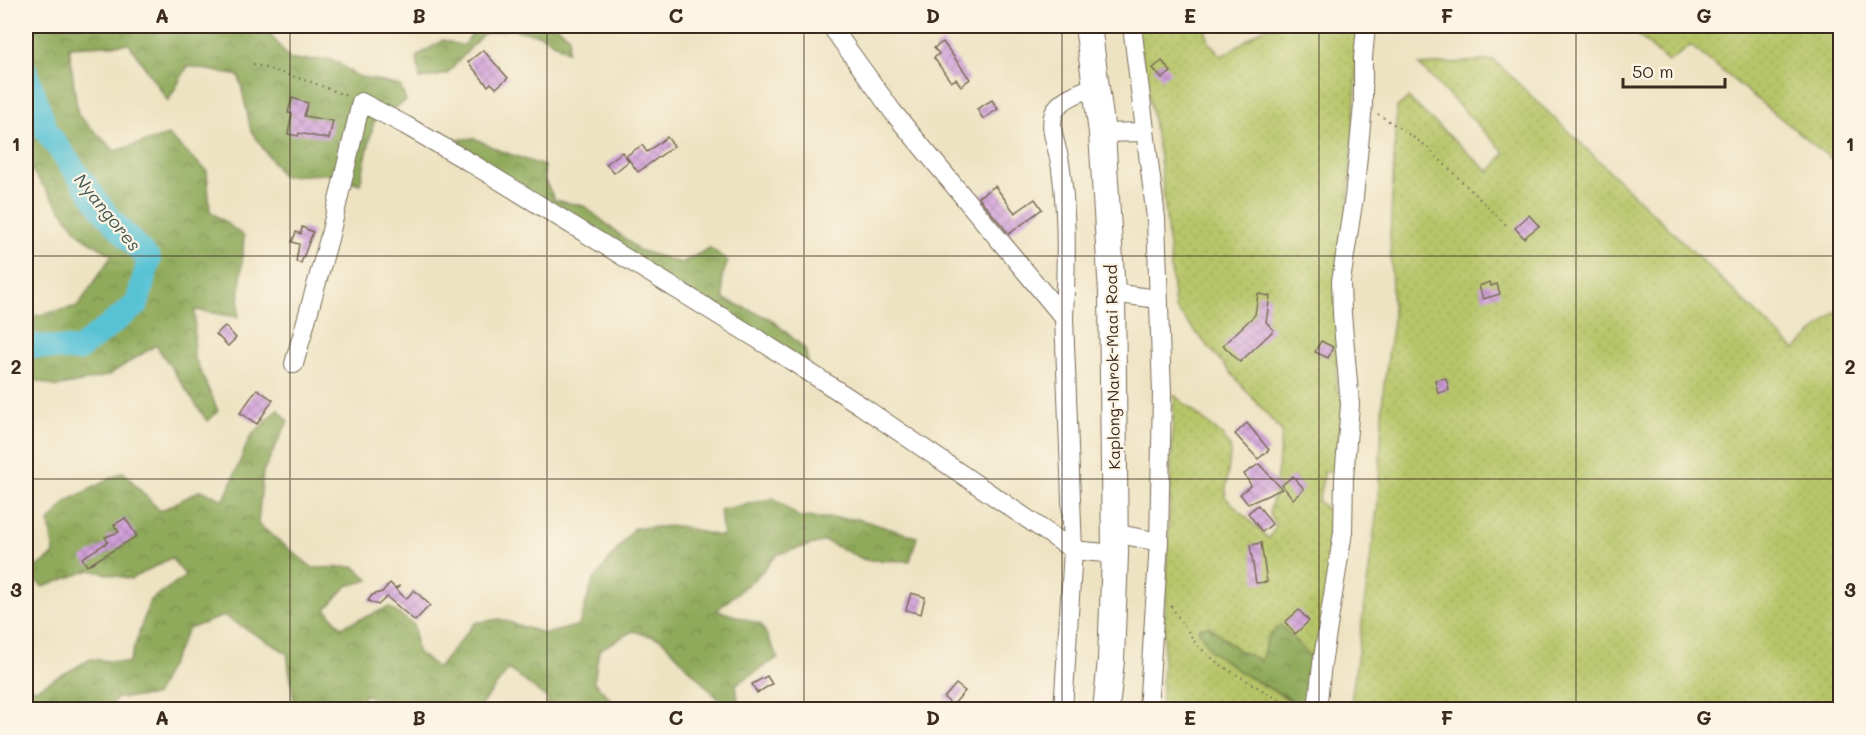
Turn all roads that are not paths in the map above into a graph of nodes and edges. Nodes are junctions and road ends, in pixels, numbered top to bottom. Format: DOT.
graph roads {
  1 [pos="831,26"];
  2 [pos="1088,26"];
  3 [pos="1132,26"];
  4 [pos="1366,26"];
  5 [pos="1095,86"];
  6 [pos="1144,132"];
  7 [pos="1102,133"];
  8 [pos="1112,293"];
  9 [pos="1158,299"];
  10 [pos="1064,318"];
  11 [pos="294,364"];
  12 [pos="1159,542"];
  13 [pos="1114,544"];
  14 [pos="1073,550"];
  15 [pos="1063,710"];
  16 [pos="1106,710"];
  17 [pos="1148,710"];
  18 [pos="1317,710"];
  1 -- 10 [label="street"];
  2 -- 5 [label="highway, Kaplong-Narok-Maai Road"];
  3 -- 6 [label="street"];
  4 -- 18 [label="street"];
  5 -- 7 [label="highway, Kaplong-Narok-Maai Road"];
  5 -- 10 [label="street"];
  6 -- 7 [label="street"];
  6 -- 9 [label="street"];
  7 -- 8 [label="highway, Kaplong-Narok-Maai Road"];
  8 -- 9 [label="street"];
  8 -- 13 [label="highway, Kaplong-Narok-Maai Road"];
  9 -- 12 [label="street"];
  10 -- 14 [label="street"];
  11 -- 14 [label="street"];
  12 -- 13 [label="street"];
  12 -- 17 [label="street"];
  13 -- 14 [label="street"];
  13 -- 16 [label="highway, Kaplong-Narok-Maai Road"];
  14 -- 15 [label="street"];
}
